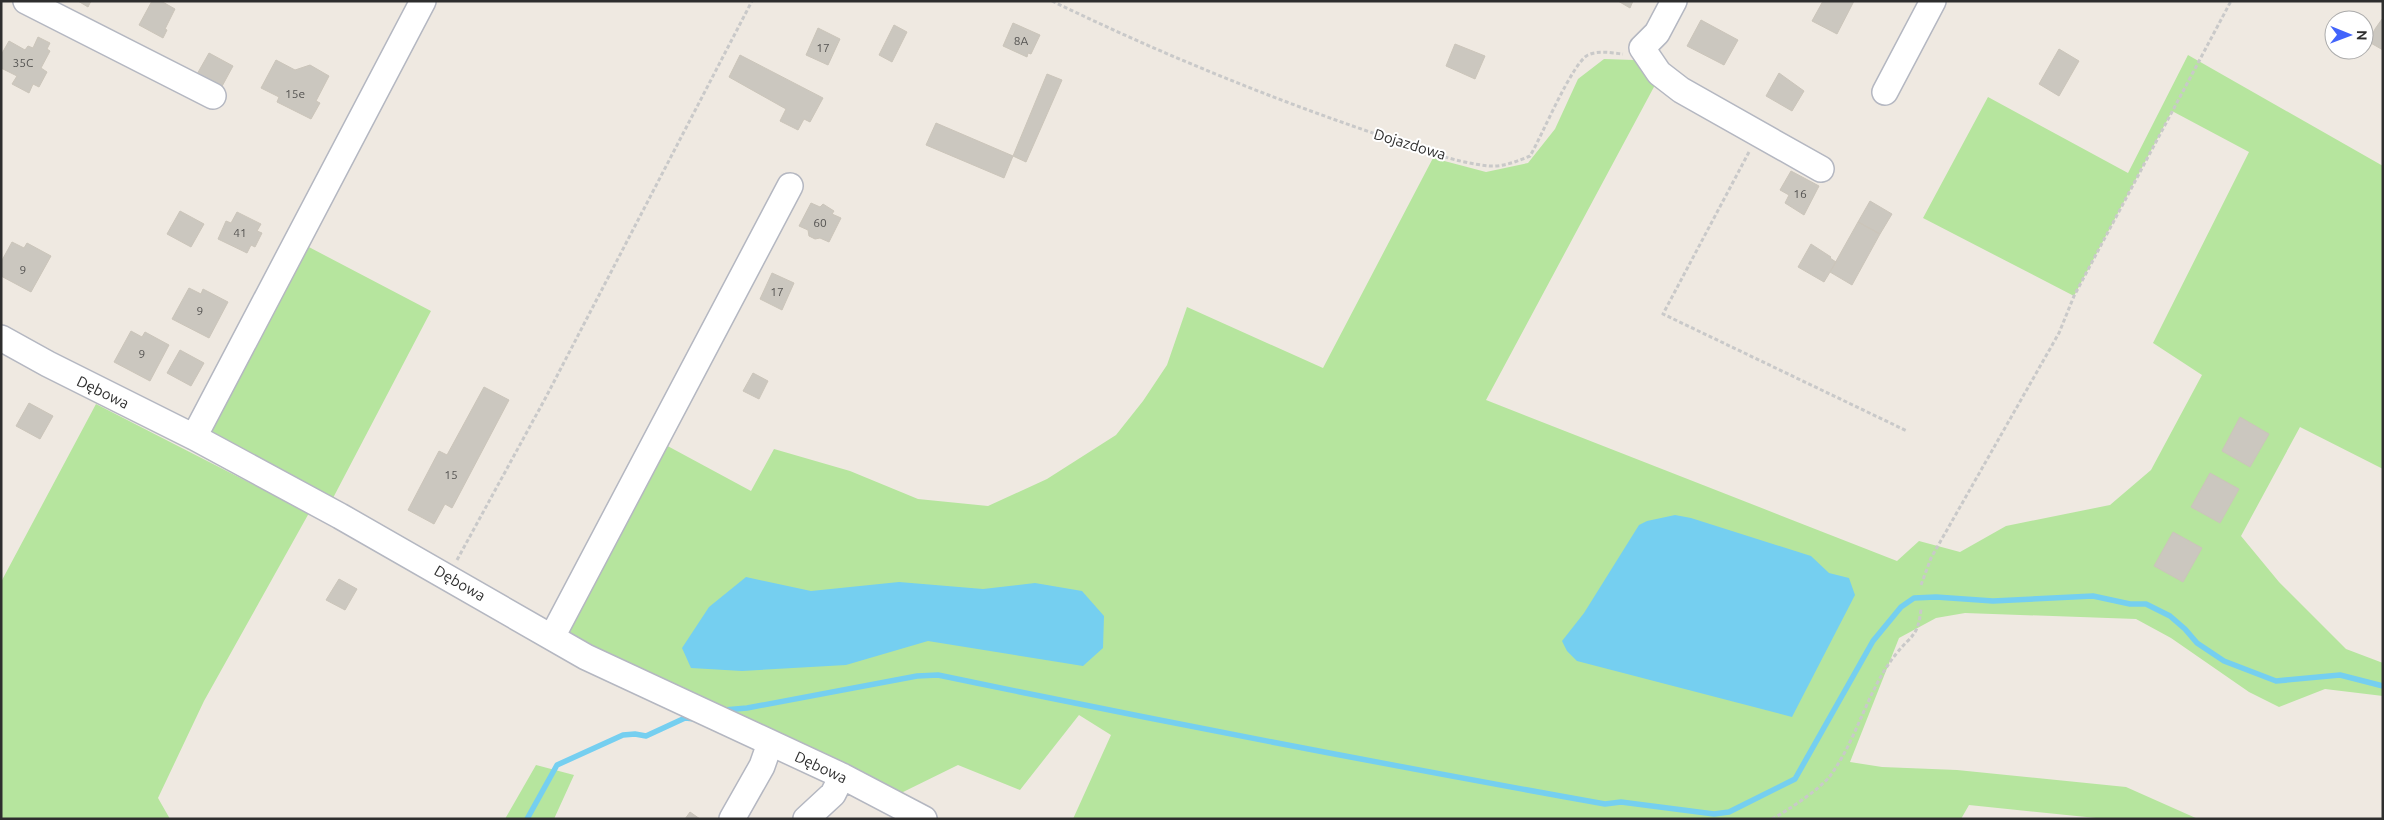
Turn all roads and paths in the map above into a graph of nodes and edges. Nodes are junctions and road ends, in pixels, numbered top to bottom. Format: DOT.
graph roads {
  1 [pos="26,1"];
  2 [pos="423,1"];
  3 [pos="752,1"];
  4 [pos="1052,1"];
  5 [pos="1674,1"];
  6 [pos="1933,1"];
  7 [pos="2230,1"];
  8 [pos="1642,48"];
  9 [pos="1885,92"];
  10 [pos="214,96"];
  11 [pos="1758,134"];
  12 [pos="1821,169"];
  13 [pos="790,186"];
  14 [pos="1,338"];
  15 [pos="1908,431"];
  16 [pos="194,437"];
  17 [pos="448,576"];
  18 [pos="1921,585"];
  19 [pos="1920,609"];
  20 [pos="552,637"];
  21 [pos="770,744"];
  22 [pos="842,776"];
  23 [pos="732,819"];
  24 [pos="806,819"];
  25 [pos="924,819"];
  26 [pos="1772,819"];
  1 -- 10 [label="street"];
  2 -- 16 [label="street"];
  3 -- 17 [label="path"];
  4 -- 8 [label="path, Dojazdowa"];
  5 -- 8 [label="street"];
  6 -- 9 [label="street"];
  7 -- 18 [label="path"];
  8 -- 11 [label="street"];
  11 -- 12 [label="street"];
  11 -- 15 [label="path"];
  13 -- 20 [label="street"];
  14 -- 16 [label="street, Dębowa"];
  16 -- 17 [label="street, Dębowa"];
  17 -- 20 [label="street, Dębowa"];
  19 -- 26 [label="path"];
  20 -- 21 [label="street, Dębowa"];
  21 -- 22 [label="street, Dębowa"];
  21 -- 23 [label="street"];
  22 -- 24 [label="street"];
  22 -- 25 [label="street, Dębowa"];
}
